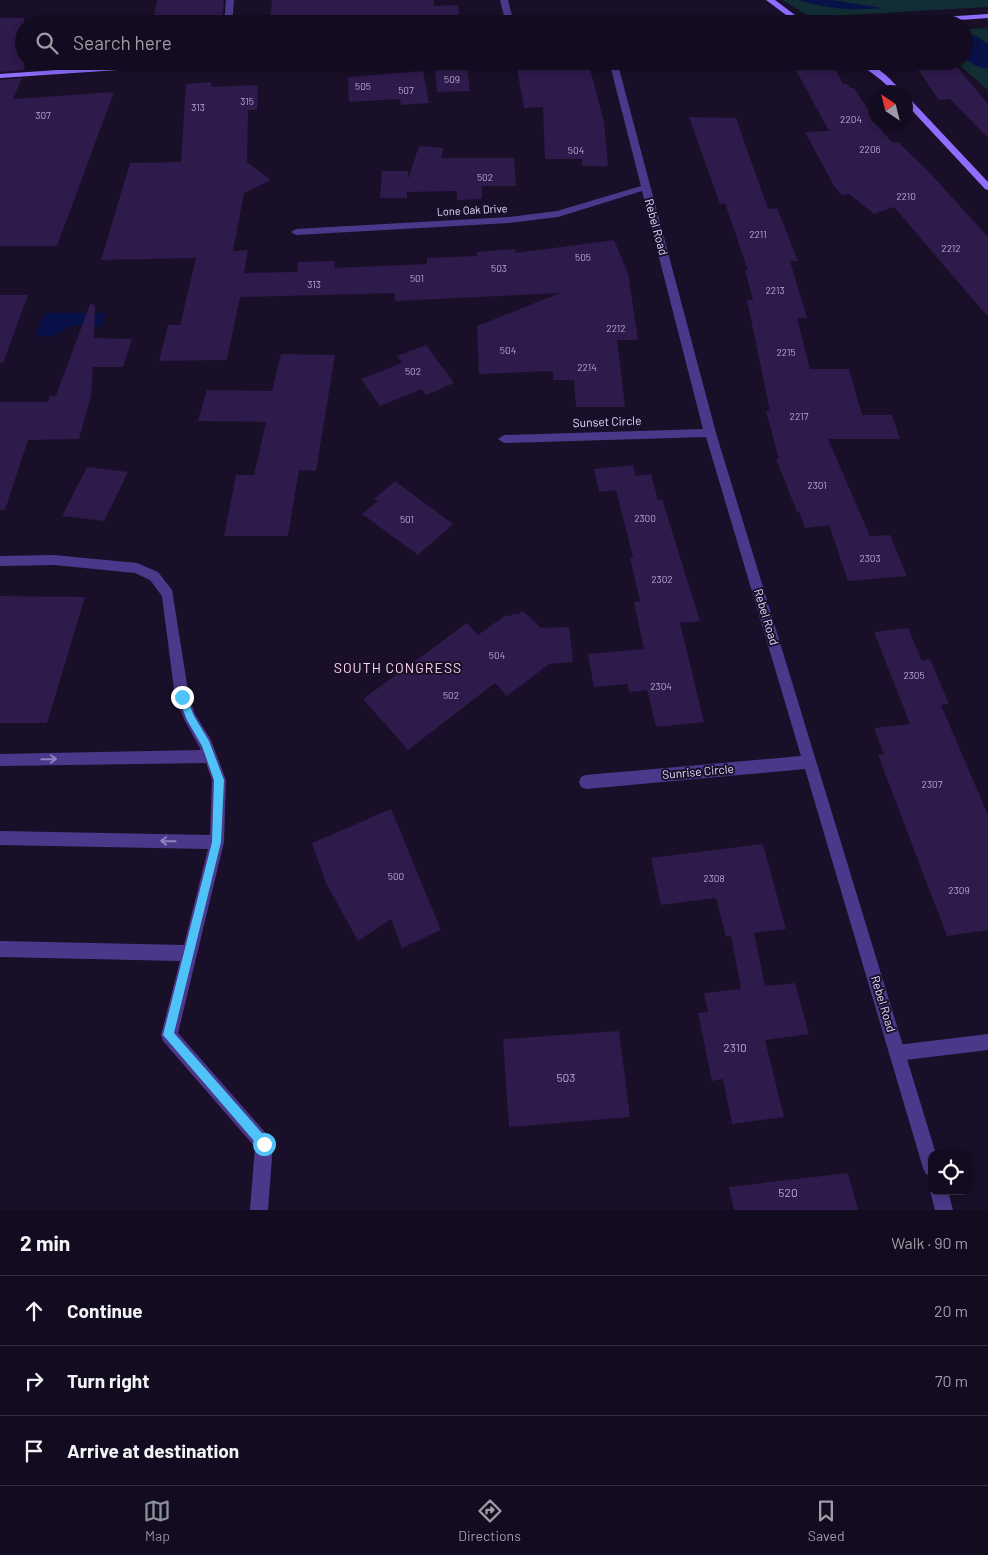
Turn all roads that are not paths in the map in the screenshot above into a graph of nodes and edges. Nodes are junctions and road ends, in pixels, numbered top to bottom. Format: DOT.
graph roads {
  1 [pos="230,0"];
  2 [pos="504,0"];
  3 [pos="770,0"];
  4 [pos="229,15"];
  5 [pos="508,15"];
  6 [pos="791,15"];
  7 [pos="988,16"];
  8 [pos="973,17"];
  9 [pos="89,70"];
  10 [pos="615,70"];
  11 [pos="873,70"];
  12 [pos="881,70"];
  13 [pos="0,76"];
  14 [pos="884,78"];
  15 [pos="891,85"];
  16 [pos="913,107"];
  17 [pos="646,187"];
  18 [pos="988,187"];
  19 [pos="296,232"];
  20 [pos="710,433"];
  21 [pos="504,439"];
  22 [pos="0,561"];
  23 [pos="210,756"];
  24 [pos="0,760"];
  25 [pos="810,762"];
  26 [pos="586,782"];
  27 [pos="0,838"];
  28 [pos="217,842"];
  29 [pos="0,949"];
  30 [pos="189,953"];
  31 [pos="988,1042"];
  32 [pos="897,1053"];
  33 [pos="928,1155"];
  34 [pos="940,1195"];
  35 [pos="259,1210"];
  36 [pos="944,1210"];
  1 -- 4 [label="street"];
  2 -- 5 [label="street"];
  3 -- 6 [label="street"];
  7 -- 8 [label="street"];
  9 -- 13 [label="street"];
  10 -- 17 [label="street, Rebel Road"];
  11 -- 14 [label="street"];
  12 -- 14 [label="street"];
  14 -- 15 [label="street"];
  16 -- 18 [label="street"];
  17 -- 19 [label="street, Lone Oak Drive"];
  17 -- 20 [label="street, Rebel Road"];
  20 -- 21 [label="street, Sunset Circle"];
  20 -- 25 [label="street, Rebel Road"];
  22 -- 23 [label="street"];
  24 -- 23 [label="street, one-way"];
  23 -- 28 [label="street"];
  25 -- 26 [label="street, Sunrise Circle"];
  25 -- 32 [label="street, Rebel Road"];
  28 -- 27 [label="street, one-way"];
  28 -- 30 [label="street"];
  29 -- 30 [label="street"];
  30 -- 35 [label="street"];
  31 -- 32 [label="street"];
  32 -- 33 [label="street, Rebel Road"];
  34 -- 36 [label="street"];
}
